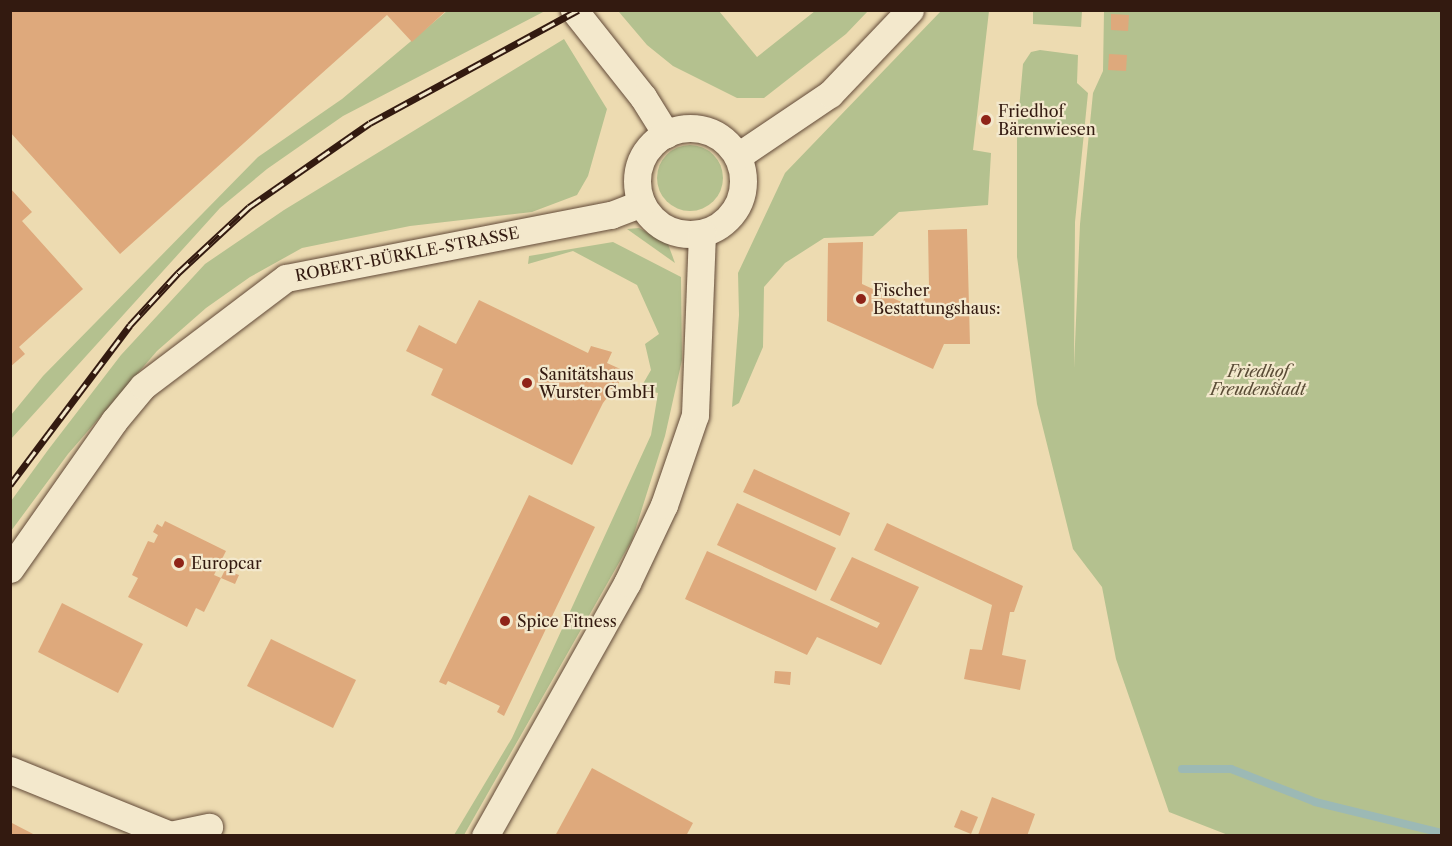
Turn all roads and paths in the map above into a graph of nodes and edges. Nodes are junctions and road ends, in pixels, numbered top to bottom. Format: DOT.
graph roads {
  1 [pos="574,10"];
  2 [pos="910,10"];
  3 [pos="666,134"];
  4 [pos="738,156"];
  5 [pos="642,203"];
  6 [pos="702,233"];
  7 [pos="10,569"];
  8 [pos="10,770"];
  9 [pos="209,827"];
  10 [pos="485,836"];
  1 -- 3 [label="street"];
  2 -- 4 [label="street"];
  3 -- 4 [label="street"];
  3 -- 5 [label="street"];
  4 -- 6 [label="street"];
  5 -- 6 [label="street"];
  5 -- 7 [label="street, ROBERT-BÜRKLE-STRASSE"];
  6 -- 10 [label="street"];
  8 -- 9 [label="street"];
}
